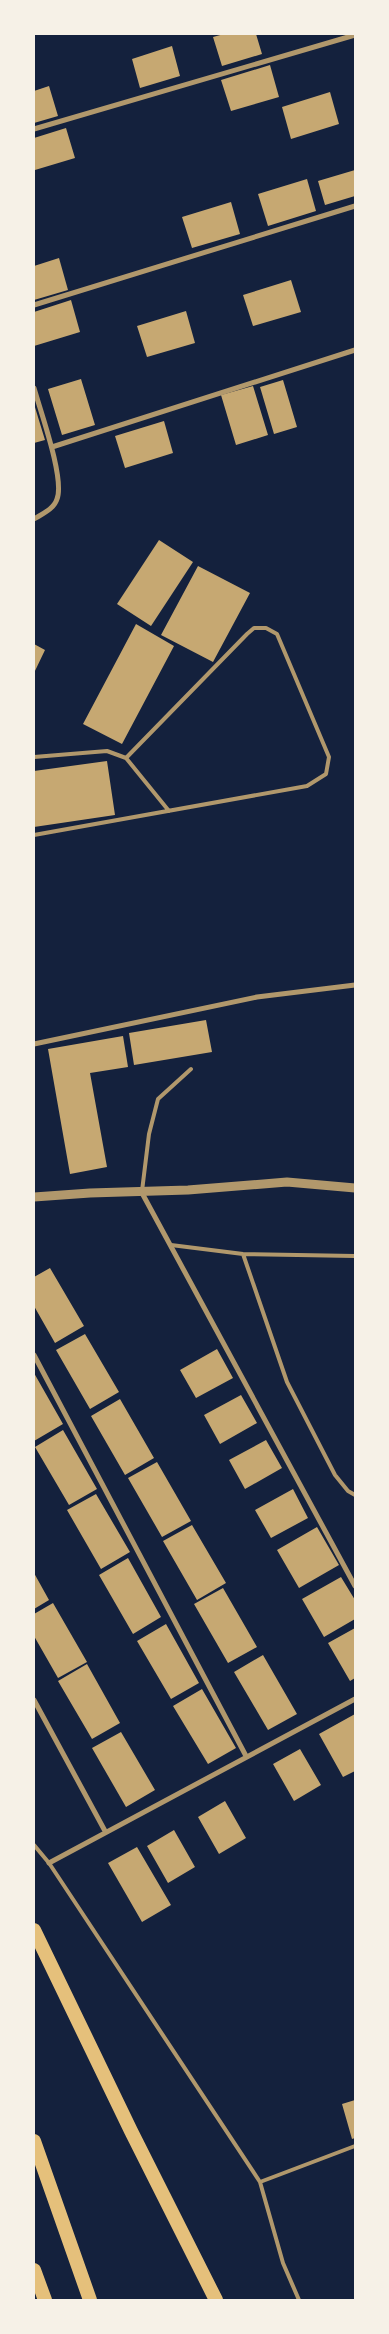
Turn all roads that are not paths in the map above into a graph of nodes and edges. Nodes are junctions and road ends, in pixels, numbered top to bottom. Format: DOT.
graph roads {
  1 [pos="355,35"];
  2 [pos="34,129"];
  3 [pos="355,206"];
  4 [pos="34,305"];
  5 [pos="355,350"];
  6 [pos="34,388"];
  7 [pos="52,448"];
  8 [pos="34,519"];
  9 [pos="34,757"];
  10 [pos="126,758"];
  11 [pos="169,810"];
  12 [pos="34,835"];
  13 [pos="355,985"];
  14 [pos="34,1044"];
  15 [pos="190,1069"];
  16 [pos="355,1188"];
  17 [pos="142,1193"];
  18 [pos="34,1197"];
  19 [pos="170,1245"];
  20 [pos="243,1254"];
  21 [pos="355,1256"];
  22 [pos="34,1356"];
  23 [pos="355,1496"];
  24 [pos="355,1586"];
  25 [pos="355,1699"];
  26 [pos="34,1700"];
  27 [pos="246,1756"];
  28 [pos="105,1831"];
  29 [pos="34,1845"];
  30 [pos="49,1863"];
  31 [pos="34,1930"];
  32 [pos="34,2141"];
  33 [pos="355,2146"];
  34 [pos="260,2182"];
  35 [pos="34,2270"];
  36 [pos="45,2300"];
  37 [pos="90,2300"];
  38 [pos="216,2300"];
  39 [pos="299,2300"];
  1 -- 2 [label="street"];
  3 -- 4 [label="street"];
  5 -- 7 [label="street"];
  6 -- 7 [label="street"];
  7 -- 8 [label="street"];
  9 -- 10 [label="lane"];
  10 -- 11 [label="lane"];
  10 -- 11 [label="lane"];
  11 -- 12 [label="lane"];
  13 -- 14 [label="street"];
  15 -- 17 [label="lane"];
  16 -- 17 [label="street"];
  17 -- 18 [label="street"];
  17 -- 19 [label="street"];
  19 -- 20 [label="lane"];
  19 -- 24 [label="street"];
  20 -- 21 [label="lane"];
  20 -- 23 [label="lane"];
  22 -- 27 [label="street"];
  25 -- 27 [label="street"];
  26 -- 28 [label="street"];
  27 -- 28 [label="street"];
  28 -- 30 [label="street"];
  29 -- 30 [label="lane"];
  30 -- 34 [label="lane"];
  31 -- 38 [label="highway"];
  32 -- 37 [label="highway"];
  33 -- 34 [label="lane"];
  34 -- 39 [label="lane"];
  35 -- 36 [label="highway"];
}
